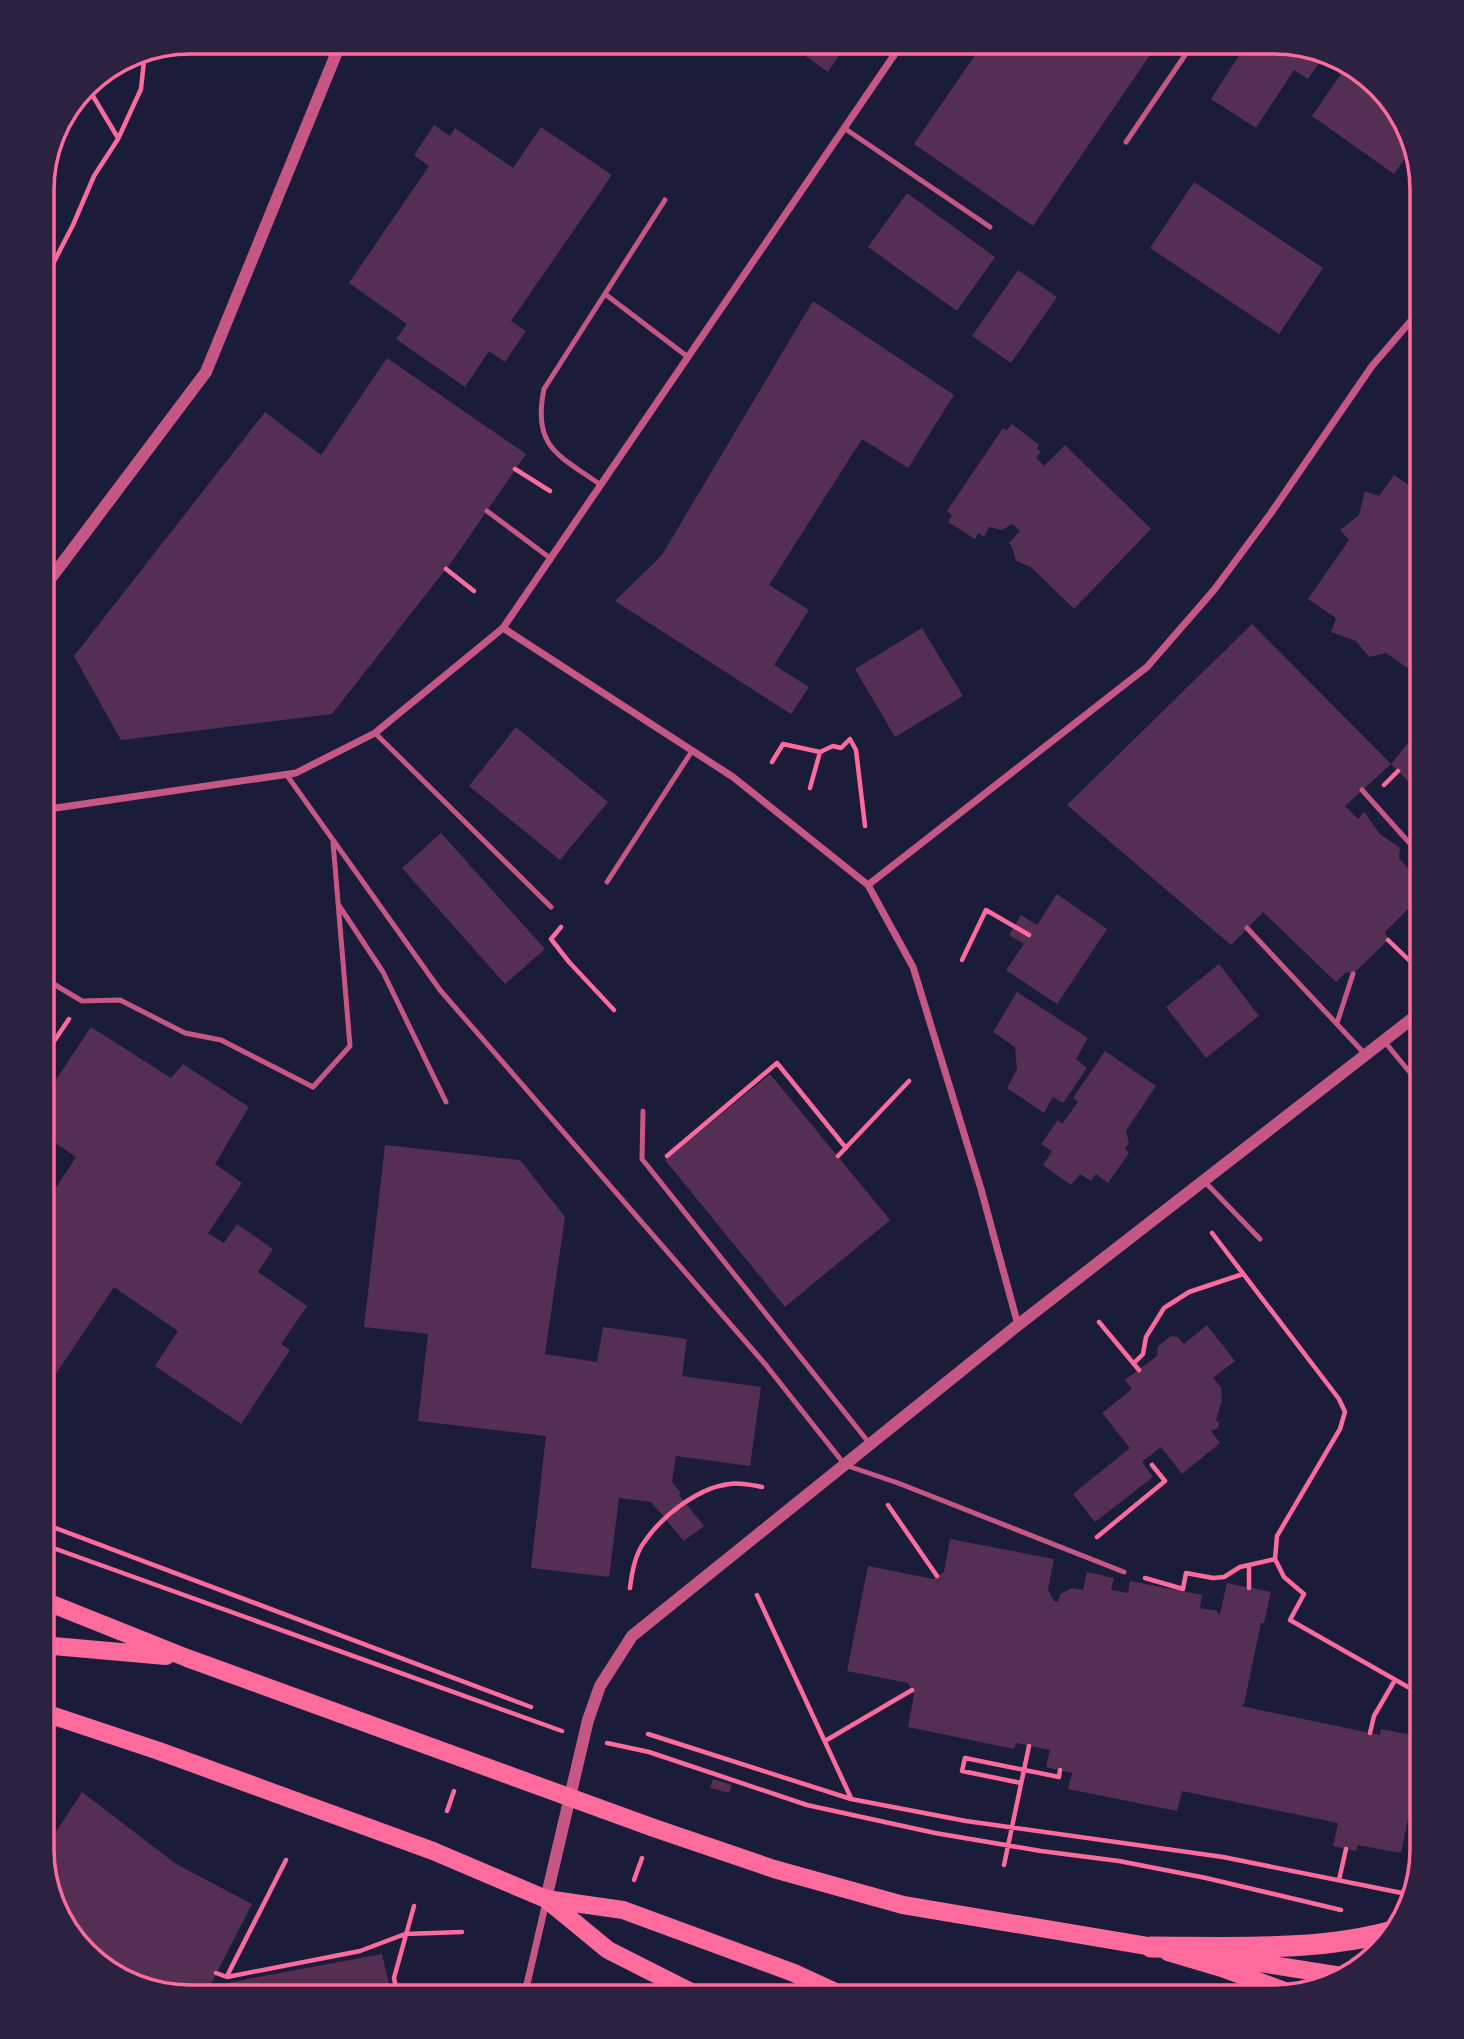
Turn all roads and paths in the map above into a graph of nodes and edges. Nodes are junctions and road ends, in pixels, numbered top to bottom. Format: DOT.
graph roads {
  1 [pos="336,55"];
  2 [pos="894,55"];
  3 [pos="1185,55"];
  4 [pos="144,63"];
  5 [pos="93,96"];
  6 [pos="844,128"];
  7 [pos="118,139"];
  8 [pos="1126,142"];
  9 [pos="665,201"];
  10 [pos="990,227"];
  11 [pos="55,261"];
  12 [pos="605,294"];
  13 [pos="1410,322"];
  14 [pos="688,357"];
  15 [pos="515,469"];
  16 [pos="601,485"];
  17 [pos="550,491"];
  18 [pos="486,510"];
  19 [pos="550,558"];
  20 [pos="446,569"];
  21 [pos="55,573"];
  22 [pos="474,591"];
  23 [pos="503,628"];
  24 [pos="375,733"];
  25 [pos="692,751"];
  26 [pos="820,752"];
  27 [pos="772,762"];
  28 [pos="286,774"];
  29 [pos="810,789"];
  30 [pos="1363,790"];
  31 [pos="55,808"];
  32 [pos="865,826"];
  33 [pos="333,841"];
  34 [pos="1410,843"];
  35 [pos="607,882"];
  36 [pos="868,885"];
  37 [pos="337,901"];
  38 [pos="551,907"];
  39 [pos="1247,929"];
  40 [pos="1029,935"];
  41 [pos="551,939"];
  42 [pos="1388,940"];
  43 [pos="961,960"];
  44 [pos="1410,962"];
  45 [pos="1353,974"];
  46 [pos="55,984"];
  47 [pos="82,1000"];
  48 [pos="614,1010"];
  49 [pos="1410,1020"];
  50 [pos="1337,1023"];
  51 [pos="1383,1040"];
  52 [pos="54,1041"];
  53 [pos="1366,1054"];
  54 [pos="1410,1073"];
  55 [pos="909,1081"];
  56 [pos="446,1102"];
  57 [pos="643,1111"];
  58 [pos="846,1148"];
  59 [pos="838,1156"];
  60 [pos="661,1161"];
  61 [pos="1203,1180"];
  62 [pos="1212,1234"];
  63 [pos="1260,1238"];
  64 [pos="1243,1274"];
  65 [pos="1099,1322"];
  66 [pos="1018,1325"];
  67 [pos="1134,1363"];
  68 [pos="1139,1370"];
  69 [pos="870,1444"];
  70 [pos="845,1465"];
  71 [pos="1152,1465"];
  72 [pos="762,1487"];
  73 [pos="888,1504"];
  74 [pos="54,1528"];
  75 [pos="54,1548"];
  76 [pos="1077,1554"];
  77 [pos="1275,1559"];
  78 [pos="1249,1565"];
  79 [pos="1124,1572"];
  80 [pos="937,1576"];
  81 [pos="630,1588"];
  82 [pos="1250,1588"];
  83 [pos="757,1595"];
  84 [pos="54,1605"];
  85 [pos="54,1646"];
  86 [pos="187,1658"];
  87 [pos="1395,1680"];
  88 [pos="1410,1688"];
  89 [pos="912,1690"];
  90 [pos="531,1707"];
  91 [pos="54,1716"];
  92 [pos="524,1718"];
  93 [pos="1370,1733"];
  94 [pos="648,1734"];
  95 [pos="825,1741"];
  96 [pos="1029,1746"];
  97 [pos="649,1752"];
  98 [pos="1024,1769"];
  99 [pos="1060,1770"];
  100 [pos="1021,1783"];
  101 [pos="454,1791"];
  102 [pos="570,1797"];
  103 [pos="851,1799"];
  104 [pos="447,1811"];
  105 [pos="1011,1828"];
  106 [pos="1008,1846"];
  107 [pos="1346,1849"];
  108 [pos="642,1858"];
  109 [pos="286,1860"];
  110 [pos="1004,1865"];
  111 [pos="634,1880"];
  112 [pos="1339,1880"];
  113 [pos="1402,1893"];
  114 [pos="546,1899"];
  115 [pos="414,1906"];
  116 [pos="1351,1912"];
  117 [pos="462,1932"];
  118 [pos="1381,1933"];
  119 [pos="405,1934"];
  120 [pos="1151,1947"];
  121 [pos="216,1973"];
  122 [pos="1327,1974"];
  123 [pos="227,1976"];
  124 [pos="395,1984"];
  125 [pos="527,1984"];
  126 [pos="676,1984"];
  127 [pos="819,1985"];
  128 [pos="1268,1985"];
  1 -- 21 [label="street"];
  2 -- 6 [label="street"];
  3 -- 8 [label="lane"];
  4 -- 7 [label="path"];
  5 -- 7 [label="path"];
  6 -- 10 [label="lane"];
  6 -- 14 [label="street"];
  7 -- 11 [label="path"];
  9 -- 12 [label="lane"];
  12 -- 14 [label="lane"];
  12 -- 16 [label="lane"];
  13 -- 36 [label="street"];
  14 -- 16 [label="street"];
  15 -- 17 [label="path"];
  16 -- 19 [label="street"];
  18 -- 19 [label="lane"];
  19 -- 23 [label="street"];
  20 -- 22 [label="path"];
  23 -- 24 [label="street"];
  23 -- 25 [label="street"];
  24 -- 28 [label="street"];
  24 -- 38 [label="lane"];
  25 -- 35 [label="lane"];
  25 -- 36 [label="street"];
  26 -- 27 [label="path"];
  26 -- 29 [label="path"];
  26 -- 32 [label="path"];
  28 -- 31 [label="street"];
  28 -- 33 [label="lane"];
  30 -- 34 [label="lane"];
  33 -- 37 [label="lane"];
  33 -- 70 [label="lane"];
  36 -- 66 [label="street"];
  37 -- 47 [label="lane"];
  37 -- 56 [label="lane"];
  39 -- 50 [label="lane"];
  40 -- 43 [label="path"];
  41 -- 48 [label="path"];
  42 -- 44 [label="path"];
  45 -- 50 [label="lane"];
  46 -- 47 [label="lane"];
  47 -- 52 [label="path"];
  49 -- 51 [label="street"];
  50 -- 53 [label="lane"];
  51 -- 53 [label="street"];
  51 -- 54 [label="lane"];
  53 -- 61 [label="street"];
  55 -- 58 [label="path"];
  57 -- 69 [label="lane"];
  58 -- 59 [label="path"];
  58 -- 60 [label="path"];
  61 -- 63 [label="lane"];
  61 -- 66 [label="street"];
  62 -- 64 [label="path"];
  64 -- 67 [label="path"];
  64 -- 77 [label="path"];
  65 -- 67 [label="path"];
  66 -- 69 [label="street"];
  67 -- 68 [label="path"];
  69 -- 70 [label="street"];
  70 -- 76 [label="lane"];
  70 -- 102 [label="street"];
  71 -- 76 [label="path"];
  72 -- 81 [label="path"];
  73 -- 80 [label="path"];
  74 -- 90 [label="path"];
  75 -- 92 [label="path"];
  76 -- 79 [label="lane"];
  77 -- 78 [label="path"];
  77 -- 87 [label="path"];
  78 -- 79 [label="path"];
  78 -- 82 [label="path"];
  83 -- 95 [label="path"];
  84 -- 86 [label="main road"];
  85 -- 86 [label="main road"];
  86 -- 102 [label="main road"];
  87 -- 88 [label="path"];
  87 -- 93 [label="path"];
  89 -- 95 [label="path"];
  91 -- 114 [label="main road"];
  94 -- 103 [label="path"];
  95 -- 103 [label="path"];
  96 -- 98 [label="path"];
  97 -- 106 [label="path"];
  98 -- 99 [label="path"];
  98 -- 100 [label="path"];
  98 -- 100 [label="path"];
  100 -- 105 [label="path"];
  101 -- 104 [label="path"];
  102 -- 114 [label="street"];
  102 -- 120 [label="main road"];
  103 -- 105 [label="path"];
  105 -- 106 [label="path"];
  105 -- 112 [label="path"];
  106 -- 110 [label="path"];
  106 -- 116 [label="path"];
  107 -- 112 [label="path"];
  108 -- 111 [label="path"];
  109 -- 123 [label="path"];
  112 -- 113 [label="path"];
  114 -- 125 [label="street"];
  114 -- 126 [label="main road"];
  114 -- 127 [label="main road"];
  115 -- 119 [label="path"];
  117 -- 119 [label="path"];
  118 -- 120 [label="highway"];
  119 -- 123 [label="path"];
  119 -- 124 [label="path"];
  120 -- 122 [label="main road"];
  120 -- 128 [label="main road"];
  121 -- 123 [label="path"];
}
